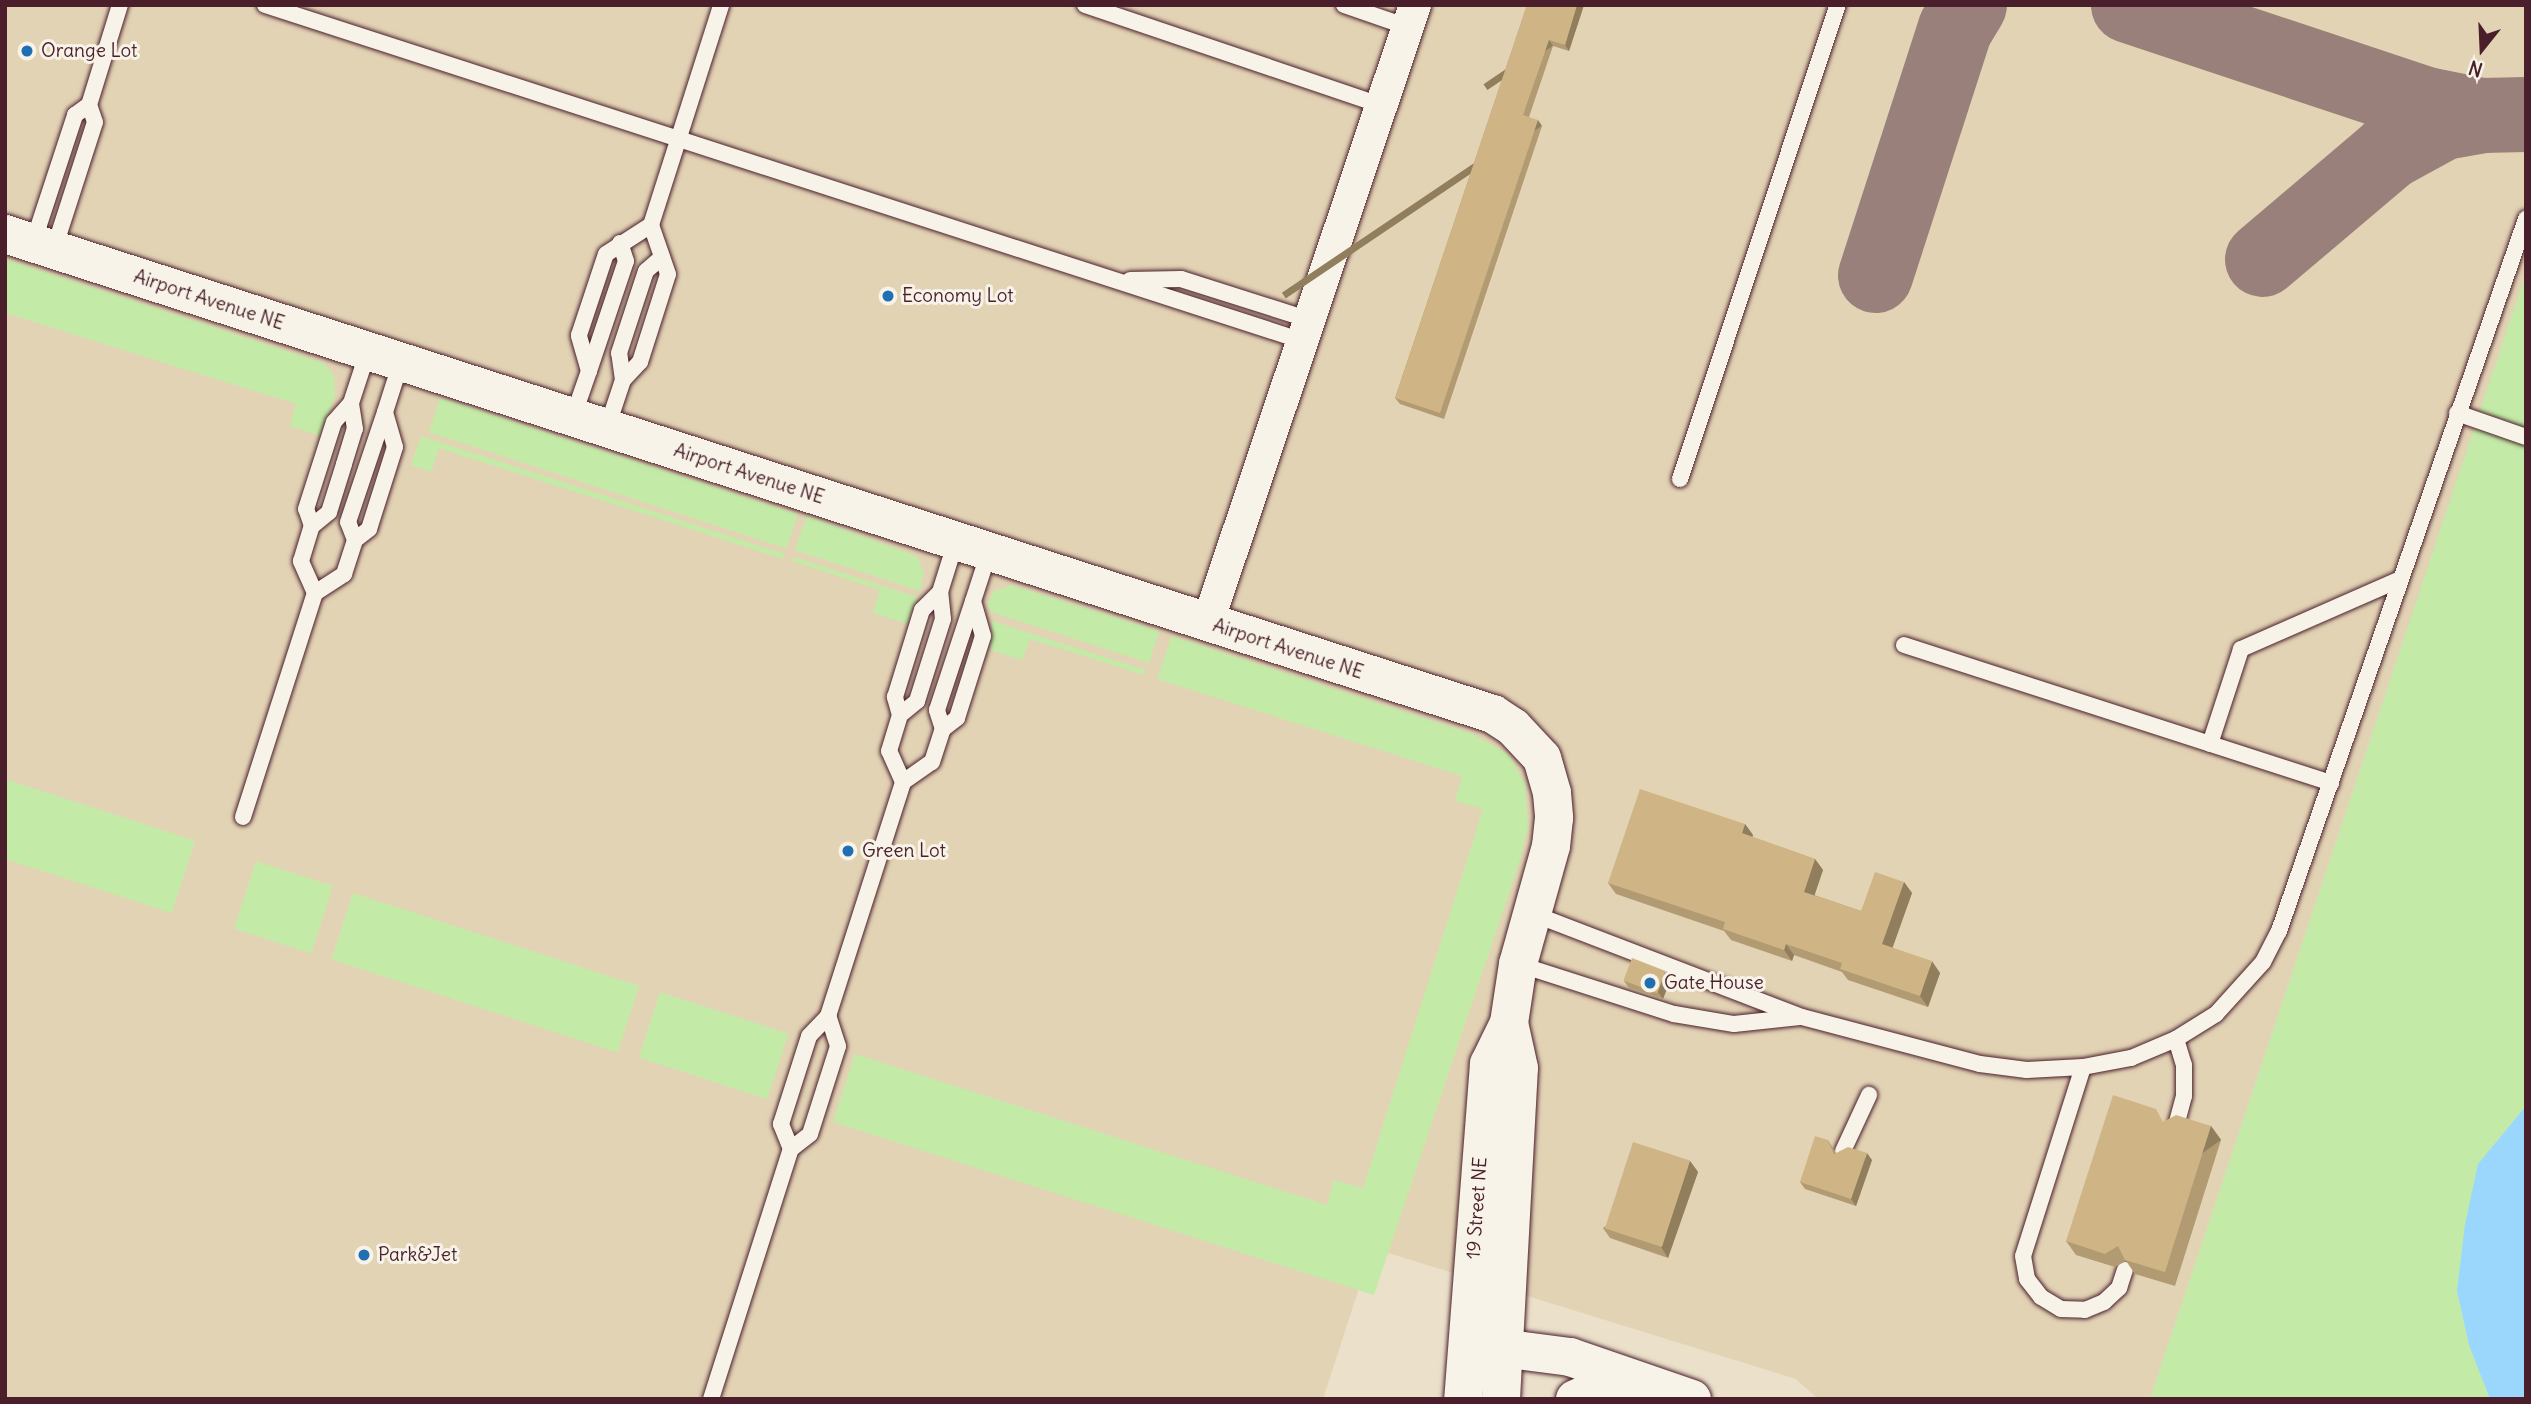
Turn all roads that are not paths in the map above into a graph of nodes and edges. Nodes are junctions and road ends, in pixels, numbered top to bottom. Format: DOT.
graph roads {
  1 [pos="120,5"];
  2 [pos="265,5"];
  3 [pos="721,5"];
  4 [pos="1085,5"];
  5 [pos="1344,5"];
  6 [pos="1838,5"];
  7 [pos="1411,16"];
  8 [pos="1380,105"];
  9 [pos="678,139"];
  10 [pos="2526,219"];
  11 [pos="651,225"];
  12 [pos="31,242"];
  13 [pos="663,257"];
  14 [pos="1307,330"];
  15 [pos="385,356"];
  16 [pos="623,380"];
  17 [pos="351,403"];
  18 [pos="2457,413"];
  19 [pos="590,423"];
  20 [pos="2526,437"];
  21 [pos="1680,479"];
  22 [pos="312,526"];
  23 [pos="973,547"];
  24 [pos="2399,580"];
  25 [pos="940,592"];
  26 [pos="315,593"];
  27 [pos="1208,622"];
  28 [pos="1904,645"];
  29 [pos="900,715"];
  30 [pos="1493,715"];
  31 [pos="2210,744"];
  32 [pos="903,782"];
  33 [pos="2331,783"];
  34 [pos="243,817"];
  35 [pos="1531,913"];
  36 [pos="1518,964"];
  37 [pos="828,1016"];
  38 [pos="1802,1017"];
  39 [pos="1510,1023"];
  40 [pos="2176,1038"];
  41 [pos="2083,1067"];
  42 [pos="1869,1096"];
  43 [pos="2176,1126"];
  44 [pos="791,1149"];
  45 [pos="1843,1151"];
  46 [pos="2125,1270"];
  47 [pos="1466,1344"];
  48 [pos="1503,1347"];
  49 [pos="1647,1381"];
  50 [pos="711,1399"];
  51 [pos="1463,1399"];
  52 [pos="1501,1399"];
  53 [pos="1575,1399"];
  54 [pos="1692,1399"];
  1 -- 12 [label="lane"];
  2 -- 9 [label="lane"];
  3 -- 9 [label="lane"];
  4 -- 8 [label="lane"];
  5 -- 7 [label="lane"];
  6 -- 21 [label="lane"];
  7 -- 8 [label="street"];
  8 -- 14 [label="street"];
  9 -- 11 [label="lane"];
  9 -- 14 [label="lane"];
  10 -- 18 [label="lane"];
  11 -- 13 [label="lane"];
  11 -- 19 [label="lane"];
  12 -- 15 [label="street, Airport Avenue NE"];
  13 -- 16 [label="lane"];
  13 -- 16 [label="lane"];
  14 -- 27 [label="street"];
  15 -- 17 [label="lane"];
  15 -- 19 [label="street, Airport Avenue NE"];
  15 -- 26 [label="lane"];
  16 -- 19 [label="lane"];
  17 -- 22 [label="lane"];
  17 -- 22 [label="lane"];
  18 -- 20 [label="lane"];
  18 -- 24 [label="lane"];
  19 -- 23 [label="street, Airport Avenue NE"];
  22 -- 26 [label="lane"];
  23 -- 25 [label="lane"];
  23 -- 27 [label="street, Airport Avenue NE"];
  23 -- 32 [label="lane"];
  24 -- 31 [label="lane"];
  24 -- 33 [label="lane"];
  25 -- 29 [label="lane"];
  25 -- 29 [label="lane"];
  26 -- 34 [label="lane"];
  27 -- 30 [label="street, Airport Avenue NE"];
  28 -- 31 [label="lane"];
  29 -- 32 [label="lane"];
  30 -- 35 [label="street, 19 Street NE"];
  31 -- 33 [label="lane"];
  32 -- 37 [label="lane"];
  33 -- 40 [label="lane"];
  35 -- 36 [label="street, 19 Street NE"];
  35 -- 38 [label="lane"];
  36 -- 38 [label="lane"];
  36 -- 39 [label="street, 19 Street NE"];
  37 -- 44 [label="lane"];
  37 -- 44 [label="lane"];
  38 -- 41 [label="lane"];
  39 -- 47 [label="street, 19 Street NE"];
  39 -- 48 [label="street, 19 Street NE"];
  40 -- 41 [label="lane"];
  40 -- 43 [label="lane"];
  41 -- 46 [label="lane"];
  42 -- 45 [label="lane"];
  44 -- 50 [label="lane"];
  47 -- 48 [label="street"];
  47 -- 51 [label="street, 19 Street NE"];
  48 -- 49 [label="street"];
  48 -- 52 [label="street, 19 Street NE"];
  49 -- 53 [label="street"];
  49 -- 54 [label="street"];
}
